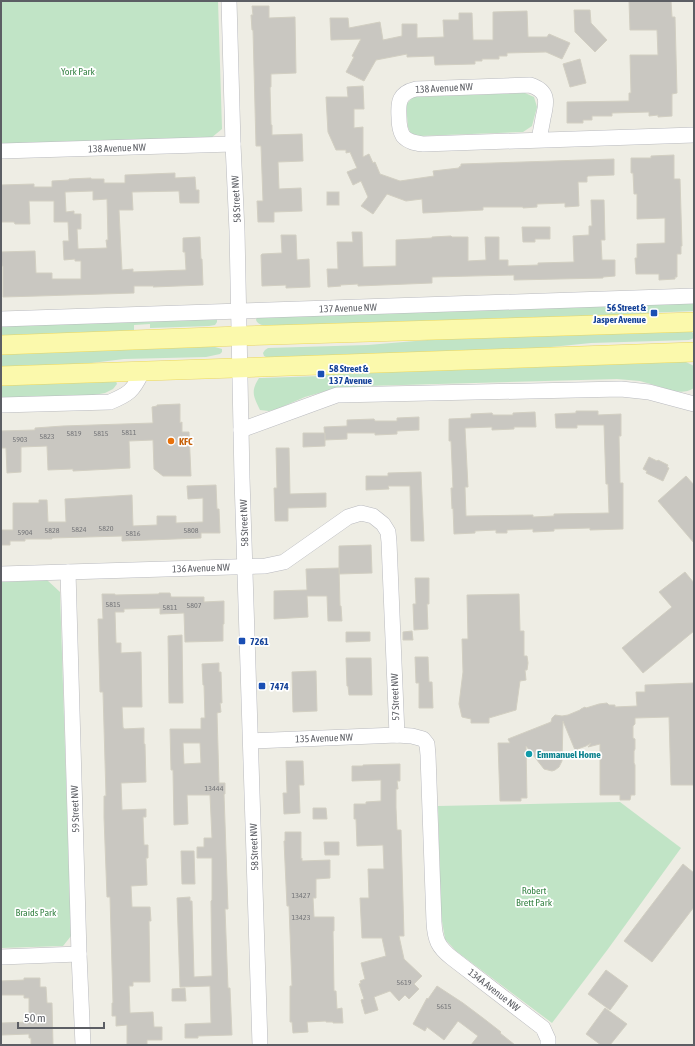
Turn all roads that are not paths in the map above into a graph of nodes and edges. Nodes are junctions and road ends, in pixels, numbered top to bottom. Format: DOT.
graph roads {
  1 [pos="229,1"];
  2 [pos="694,135"];
  3 [pos="538,140"];
  4 [pos="233,144"];
  5 [pos="1,152"];
  6 [pos="694,296"];
  7 [pos="239,312"];
  8 [pos="1,319"];
  9 [pos="694,322"];
  10 [pos="239,336"];
  11 [pos="1,345"];
  12 [pos="694,352"];
  13 [pos="240,368"];
  14 [pos="142,372"];
  15 [pos="1,376"];
  16 [pos="694,404"];
  17 [pos="1,405"];
  18 [pos="241,430"];
  19 [pos="383,524"];
  20 [pos="246,567"];
  21 [pos="68,572"];
  22 [pos="1,574"];
  23 [pos="396,735"];
  24 [pos="251,741"];
  25 [pos="437,943"];
  26 [pos="79,954"];
  27 [pos="1,957"];
  28 [pos="548,1042"];
  29 [pos="83,1045"];
  30 [pos="260,1045"];
  1 -- 4 [label="street, 58 Street NW"];
  2 -- 3 [label="street, 138 Avenue NW"];
  3 -- 3 [label="street, 138 Avenue NW"];
  4 -- 5 [label="street, 138 Avenue NW"];
  4 -- 7 [label="street, 58 Street NW"];
  6 -- 7 [label="street, 137 Avenue NW"];
  7 -- 8 [label="street, 137 Avenue NW"];
  7 -- 10 [label="street, 58 Street NW"];
  9 -- 10 [label="main road"];
  10 -- 11 [label="main road"];
  10 -- 13 [label="street, 58 Street NW"];
  12 -- 13 [label="main road"];
  13 -- 14 [label="main road"];
  13 -- 18 [label="street, 58 Street NW"];
  14 -- 15 [label="main road"];
  14 -- 17 [label="street"];
  16 -- 18 [label="street"];
  18 -- 20 [label="street, 58 Street NW"];
  19 -- 20 [label="street, 136 Avenue NW"];
  19 -- 23 [label="street, 57 Street NW"];
  20 -- 21 [label="street, 136 Avenue NW"];
  20 -- 24 [label="street, 58 Street NW"];
  21 -- 22 [label="street, 136 Avenue NW"];
  21 -- 26 [label="street, 59 Street NW"];
  23 -- 24 [label="street, 135 Avenue NW"];
  23 -- 25 [label="street, 57 Street NW"];
  24 -- 30 [label="street, 58 Street NW"];
  25 -- 28 [label="street, 134A Avenue NW"];
  26 -- 27 [label="street"];
  26 -- 29 [label="street, 59 Street NW"];
}
